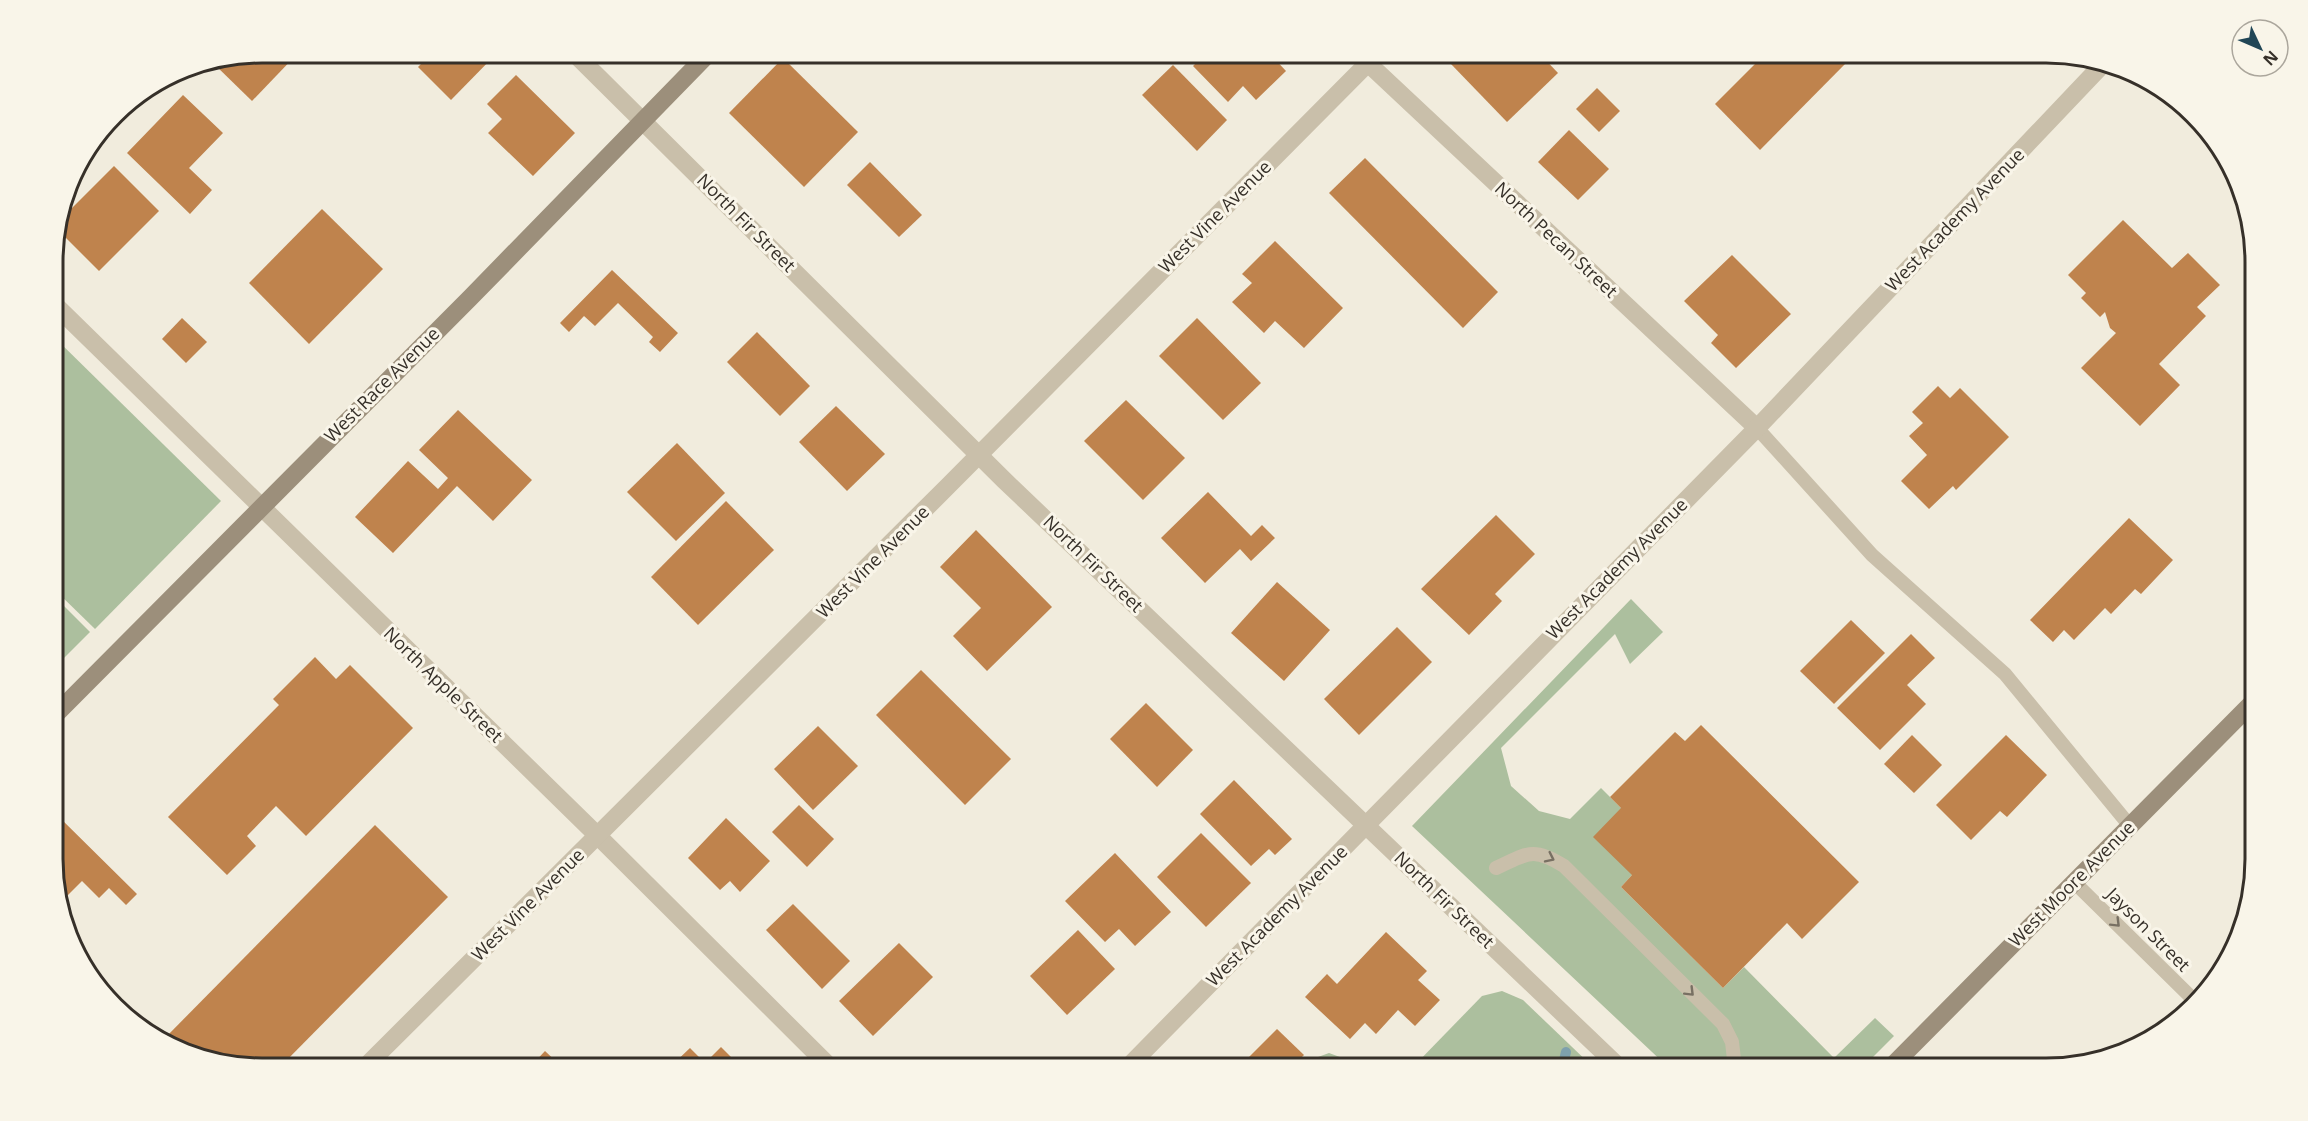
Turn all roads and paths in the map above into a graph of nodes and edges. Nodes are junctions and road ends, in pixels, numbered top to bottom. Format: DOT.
graph roads {
  1 [pos="584,63"];
  2 [pos="699,63"];
  3 [pos="1361,63"];
  4 [pos="1375,63"];
  5 [pos="2097,70"];
  6 [pos="643,121"];
  7 [pos="63,313"];
  8 [pos="1757,428"];
  9 [pos="979,454"];
  10 [pos="261,507"];
  11 [pos="63,708"];
  12 [pos="2245,710"];
  13 [pos="1367,825"];
  14 [pos="2130,826"];
  15 [pos="598,836"];
  16 [pos="1496,868"];
  17 [pos="2074,882"];
  18 [pos="2190,996"];
  19 [pos="374,1058"];
  20 [pos="821,1058"];
  21 [pos="1137,1058"];
  22 [pos="1610,1058"];
  23 [pos="1733,1058"];
  24 [pos="1900,1058"];
  1 -- 6 [label="street, North Fir Street"];
  2 -- 6 [label="main road, West Race Avenue"];
  3 -- 9 [label="street, West Vine Avenue"];
  4 -- 8 [label="street, North Pecan Street"];
  5 -- 8 [label="street, West Academy Avenue"];
  6 -- 9 [label="street, North Fir Street"];
  6 -- 10 [label="main road, West Race Avenue"];
  7 -- 10 [label="street, North Apple Street"];
  8 -- 13 [label="street, West Academy Avenue"];
  8 -- 14 [label="lane"];
  9 -- 13 [label="street, North Fir Street"];
  9 -- 15 [label="street, West Vine Avenue"];
  10 -- 11 [label="main road, West Race Avenue"];
  10 -- 15 [label="street, North Apple Street"];
  12 -- 14 [label="main road, West Moore Avenue"];
  13 -- 21 [label="street, West Academy Avenue"];
  13 -- 22 [label="street, North Fir Street"];
  14 -- 17 [label="main road, West Moore Avenue"];
  15 -- 19 [label="street, West Vine Avenue"];
  15 -- 20 [label="street, North Apple Street"];
  16 -- 23 [label="lane, one-way"];
  17 -- 18 [label="lane, Jayson Street, one-way"];
  17 -- 24 [label="main road, West Moore Avenue"];
}
